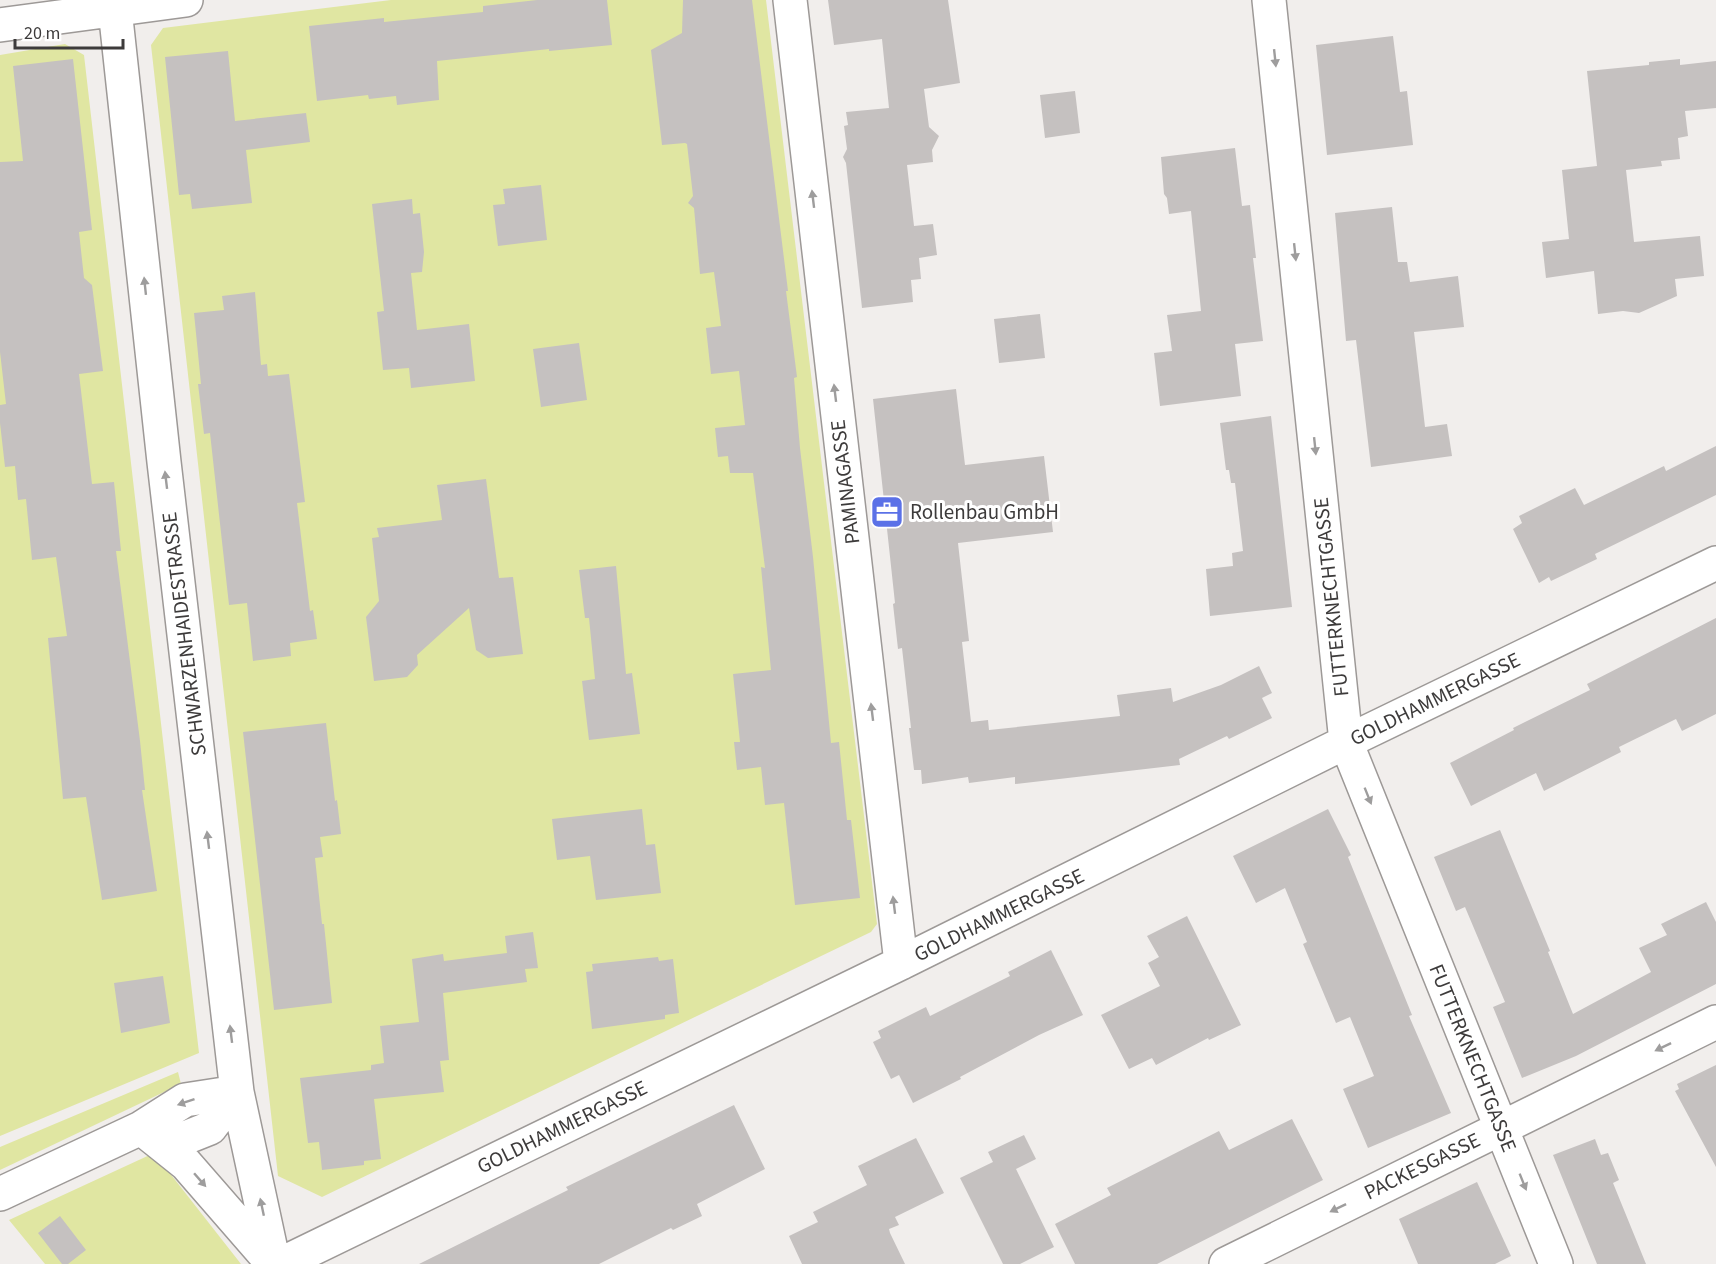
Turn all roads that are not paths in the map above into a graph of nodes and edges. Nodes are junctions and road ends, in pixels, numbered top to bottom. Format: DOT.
graph roads {
  1 [pos="186,0"];
  2 [pos="790,0"];
  3 [pos="1269,0"];
  4 [pos="114,4"];
  5 [pos="0,25"];
  6 [pos="1716,563"];
  7 [pos="1346,742"];
  8 [pos="900,963"];
  9 [pos="1716,1022"];
  10 [pos="237,1092"];
  11 [pos="1501,1127"];
  12 [pos="153,1137"];
  13 [pos="0,1194"];
  14 [pos="274,1264"];
  15 [pos="281,1264"];
  16 [pos="1226,1264"];
  17 [pos="1556,1264"];
  1 -- 4 [label="street"];
  8 -- 2 [label="street, PAMINAGASSE, one-way"];
  3 -- 7 [label="street, FUTTERKNECHTGASSE, one-way"];
  4 -- 5 [label="street"];
  10 -- 4 [label="street, SCHWARZENHAIDESTRASSE, one-way"];
  6 -- 7 [label="street, GOLDHAMMERGASSE"];
  7 -- 8 [label="street, GOLDHAMMERGASSE"];
  7 -- 11 [label="street, FUTTERKNECHTGASSE, one-way"];
  8 -- 15 [label="street, GOLDHAMMERGASSE"];
  9 -- 11 [label="street, PACKESGASSE, one-way"];
  10 -- 12 [label="street"];
  14 -- 10 [label="street, SCHWARZENHAIDESTRASSE, one-way"];
  11 -- 16 [label="street, PACKESGASSE, one-way"];
  11 -- 17 [label="street, FUTTERKNECHTGASSE, one-way"];
  12 -- 13 [label="street"];
  12 -- 14 [label="street, one-way"];
}
